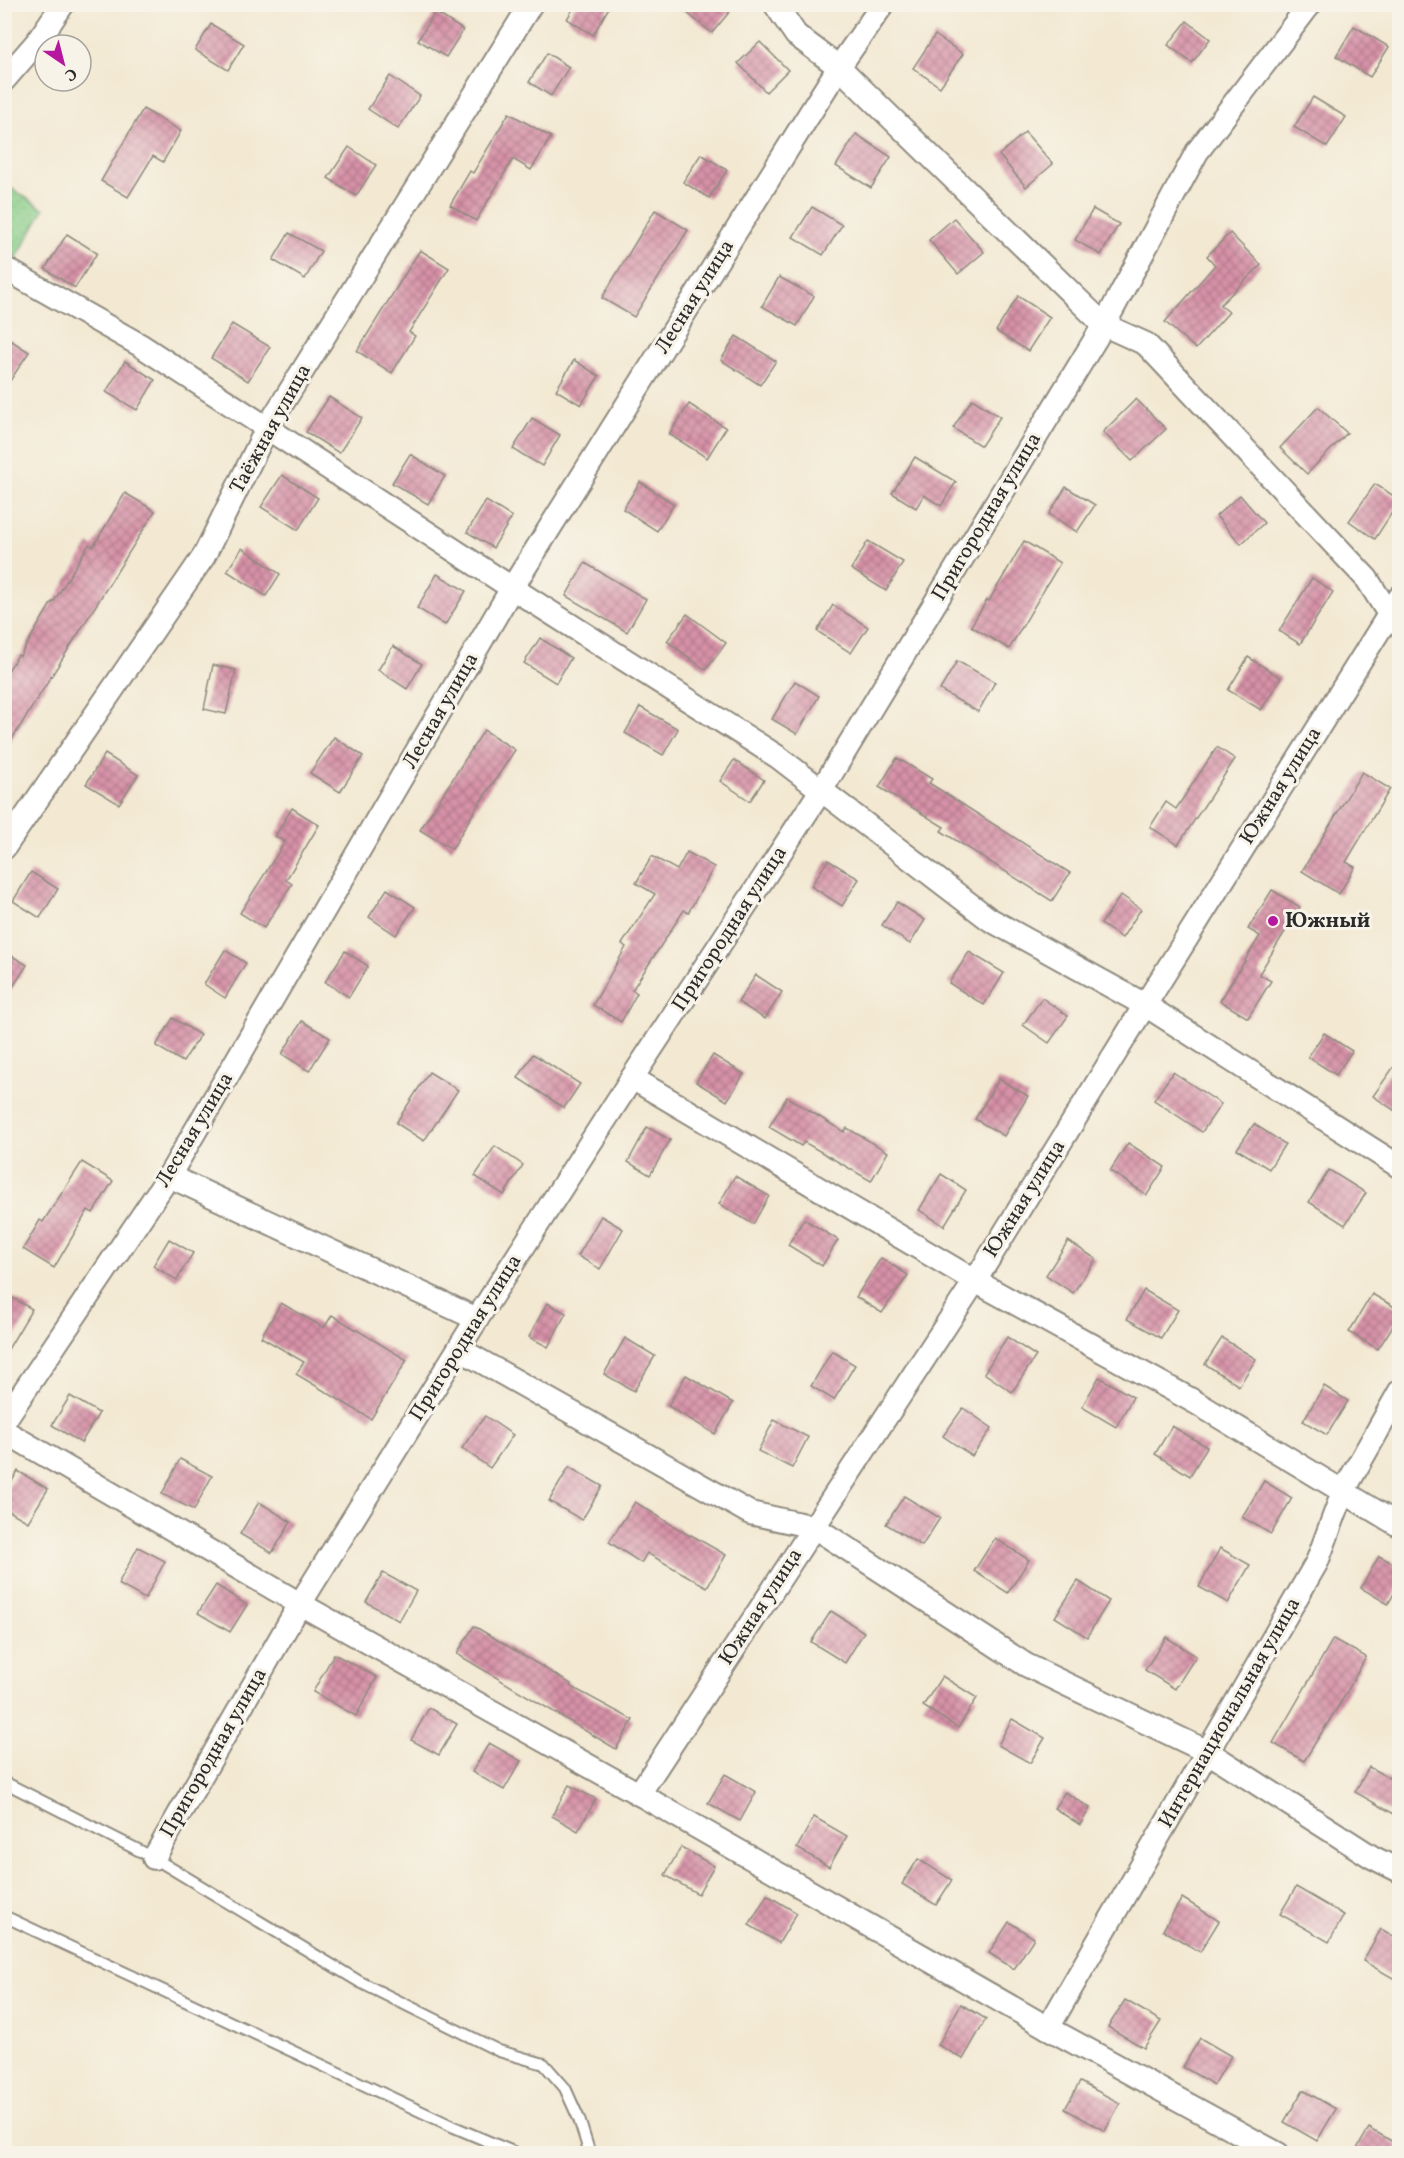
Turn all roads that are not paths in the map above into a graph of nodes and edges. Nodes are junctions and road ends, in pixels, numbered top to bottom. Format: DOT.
graph roads {
  1 [pos="63,4"];
  2 [pos="531,4"];
  3 [pos="775,4"];
  4 [pos="883,4"];
  5 [pos="1310,4"];
  6 [pos="839,67"];
  7 [pos="4,80"];
  8 [pos="4,268"];
  9 [pos="1104,324"];
  10 [pos="267,428"];
  11 [pos="512,588"];
  12 [pos="1396,612"];
  13 [pos="822,789"];
  14 [pos="4,848"];
  15 [pos="1144,1005"];
  16 [pos="632,1077"];
  17 [pos="1400,1167"];
  18 [pos="169,1176"];
  19 [pos="975,1281"];
  20 [pos="477,1319"];
  21 [pos="459,1348"];
  22 [pos="1400,1391"];
  23 [pos="4,1421"];
  24 [pos="4,1431"];
  25 [pos="1342,1492"];
  26 [pos="1400,1526"];
  27 [pos="814,1527"];
  28 [pos="300,1604"];
  29 [pos="1208,1752"];
  30 [pos="4,1782"];
  31 [pos="639,1794"];
  32 [pos="154,1858"];
  33 [pos="1400,1871"];
  34 [pos="4,1916"];
  35 [pos="1048,2028"];
  36 [pos="518,2154"];
  37 [pos="590,2154"];
  38 [pos="1278,2154"];
  1 -- 7 [label="street"];
  2 -- 10 [label="street, Таёжная улица"];
  3 -- 6 [label="street"];
  4 -- 6 [label="street, Лесная улица"];
  5 -- 9 [label="street, Пригородная улица"];
  6 -- 9 [label="street"];
  6 -- 11 [label="street, Лесная улица"];
  8 -- 10 [label="street"];
  9 -- 12 [label="street"];
  9 -- 13 [label="street, Пригородная улица"];
  10 -- 11 [label="street"];
  10 -- 14 [label="street, Таёжная улица"];
  11 -- 13 [label="street"];
  11 -- 18 [label="street, Лесная улица"];
  12 -- 15 [label="street, Южная улица"];
  13 -- 15 [label="street"];
  13 -- 16 [label="street, Пригородная улица"];
  15 -- 17 [label="street"];
  15 -- 19 [label="street, Южная улица"];
  16 -- 19 [label="street"];
  16 -- 20 [label="street, Пригородная улица"];
  18 -- 20 [label="street"];
  18 -- 23 [label="street, Лесная улица"];
  19 -- 25 [label="street"];
  19 -- 27 [label="street, Южная улица"];
  20 -- 21 [label="street, Пригородная улица"];
  21 -- 27 [label="street"];
  21 -- 28 [label="street, Пригородная улица"];
  22 -- 25 [label="street, Интернациональная улица"];
  24 -- 28 [label="street"];
  25 -- 26 [label="street"];
  25 -- 29 [label="street, Интернациональная улица"];
  27 -- 29 [label="street"];
  27 -- 31 [label="street, Южная улица"];
  28 -- 31 [label="street"];
  28 -- 32 [label="street, Пригородная улица"];
  29 -- 33 [label="street"];
  29 -- 35 [label="street, Интернациональная улица"];
  30 -- 32 [label="lane"];
  31 -- 35 [label="street"];
  32 -- 37 [label="lane"];
  34 -- 36 [label="lane"];
  35 -- 38 [label="street"];
}
